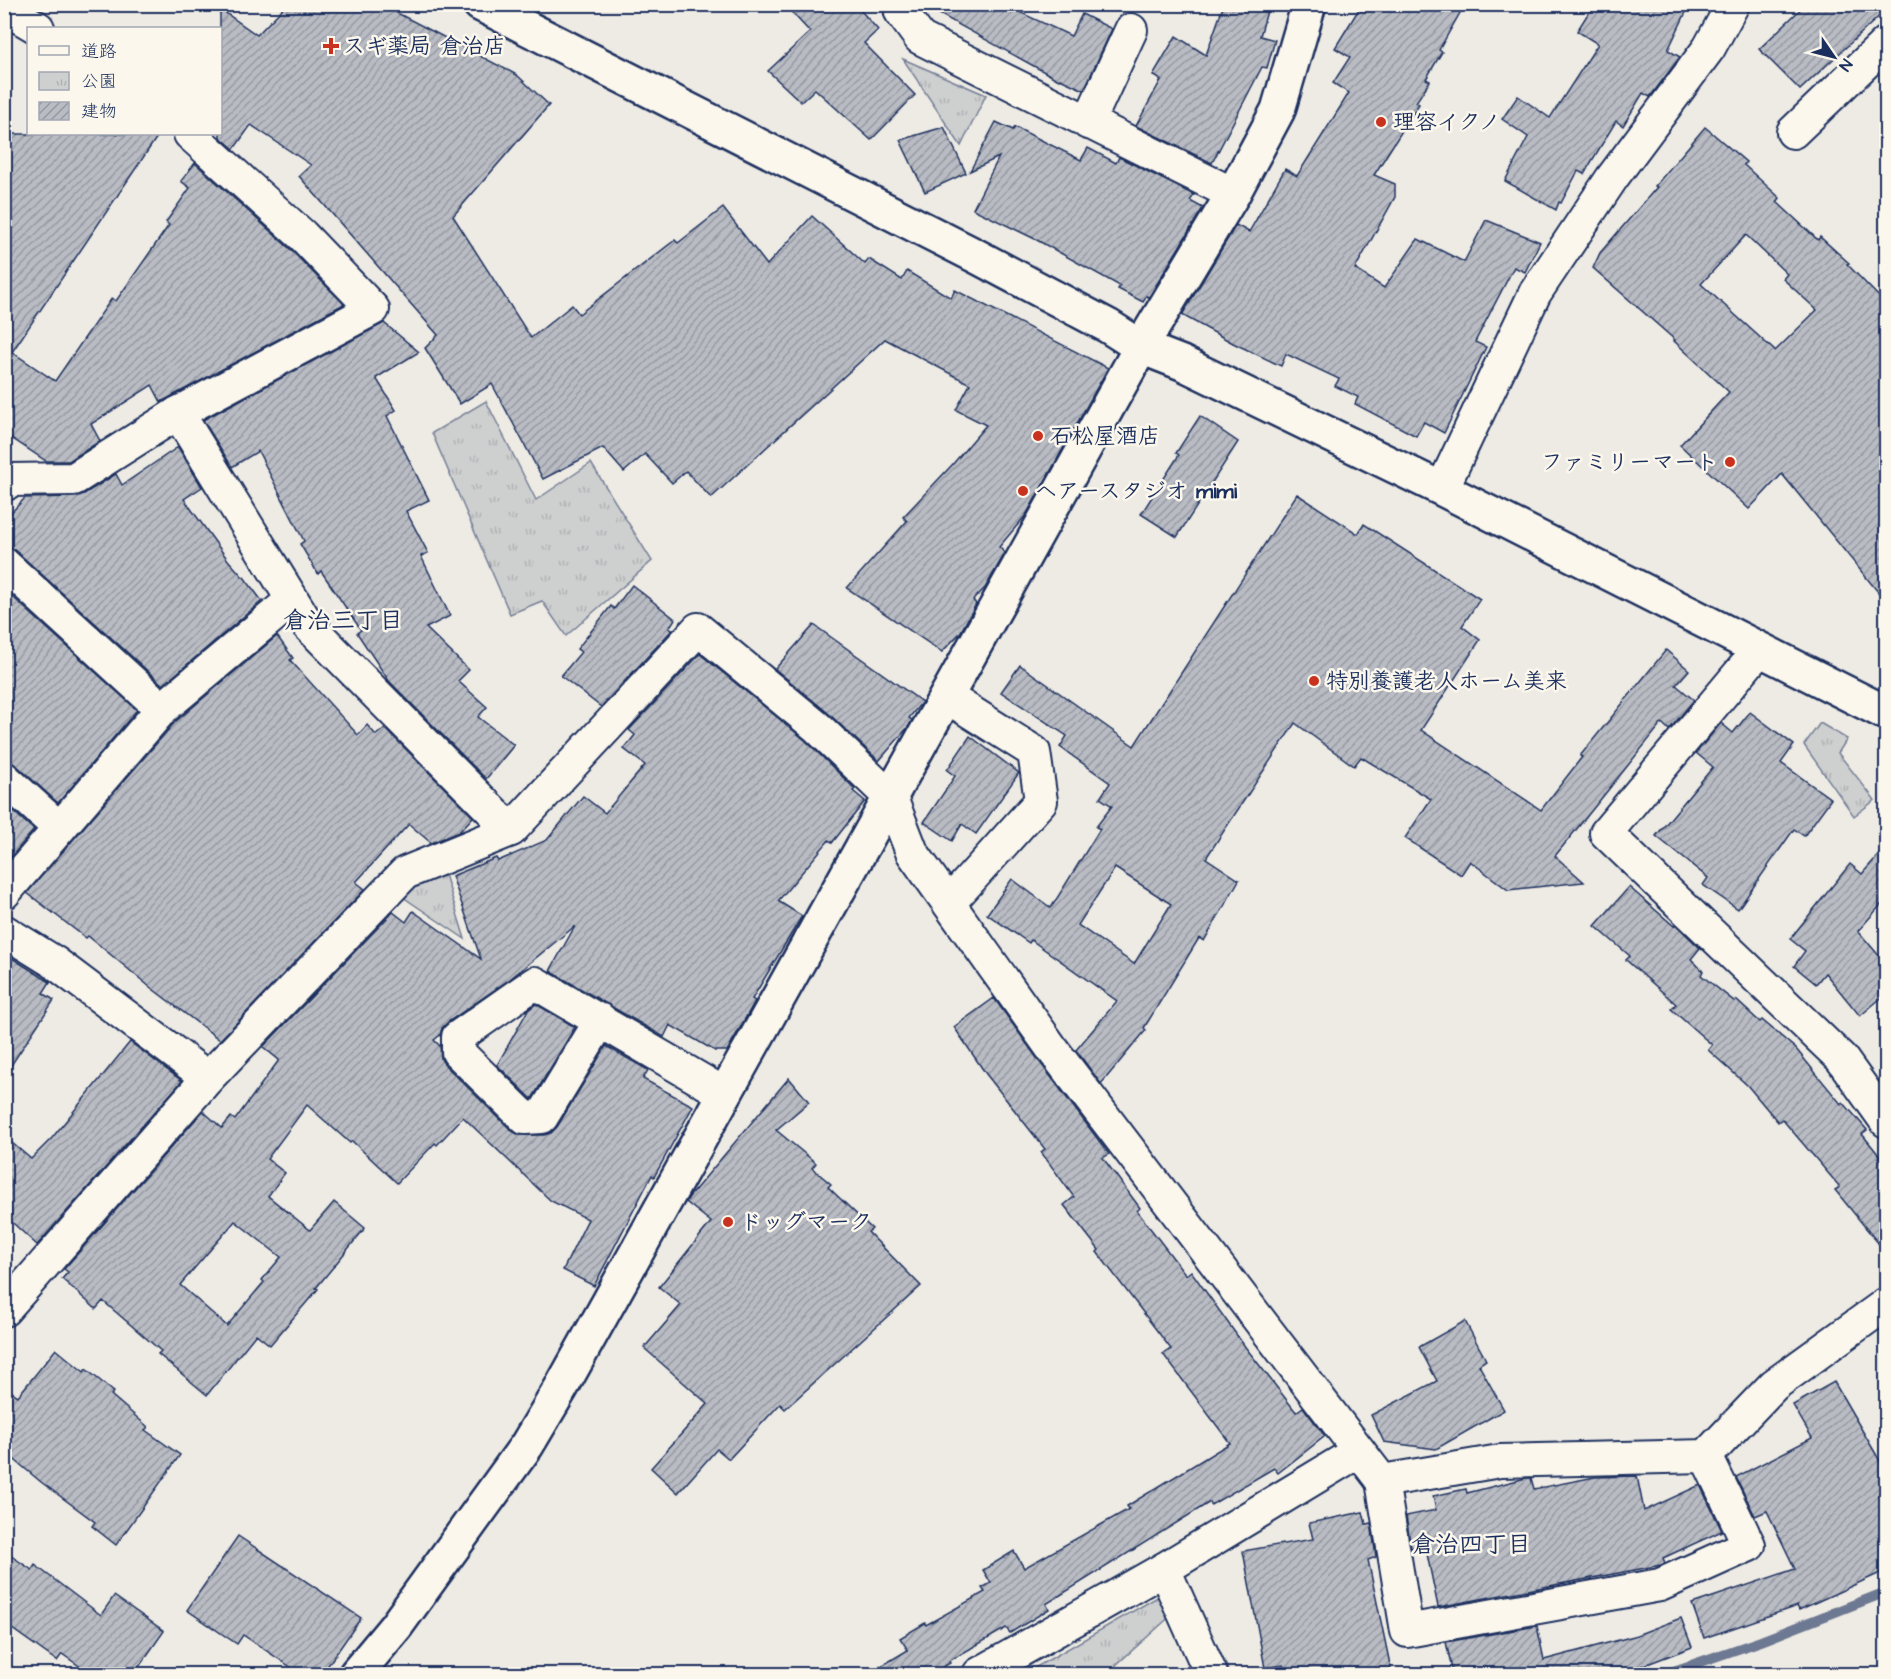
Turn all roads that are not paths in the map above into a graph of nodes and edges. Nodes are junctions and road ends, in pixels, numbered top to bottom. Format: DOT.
graph roads {
  1 [pos="905,4"];
  2 [pos="1309,4"];
  3 [pos="1733,4"];
  4 [pos="484,5"];
  5 [pos="4,8"];
  6 [pos="36,27"];
  7 [pos="1131,30"];
  8 [pos="1887,43"];
  9 [pos="1088,123"];
  10 [pos="1793,132"];
  11 [pos="191,135"];
  12 [pos="1233,194"];
  13 [pos="1141,347"];
  14 [pos="178,413"];
  15 [pos="7,480"];
  16 [pos="1442,489"];
  17 [pos="4,564"];
  18 [pos="292,600"];
  19 [pos="1760,650"];
  20 [pos="947,697"];
  21 [pos="162,709"];
  22 [pos="1887,713"];
  23 [pos="4,778"];
  24 [pos="891,798"];
  25 [pos="59,828"];
  26 [pos="511,830"];
  27 [pos="4,893"];
  28 [pos="949,903"];
  29 [pos="4,931"];
  30 [pos="601,1020"];
  31 [pos="208,1078"];
  32 [pos="725,1094"];
  33 [pos="1887,1121"];
  34 [pos="10,1294"];
  35 [pos="1887,1304"];
  36 [pos="1359,1451"];
  37 [pos="1706,1456"];
  38 [pos="1382,1481"];
  39 [pos="1164,1569"];
  40 [pos="356,1674"];
  41 [pos="979,1674"];
  42 [pos="1210,1674"];
  1 -- 9 [label="street"];
  2 -- 12 [label="street"];
  3 -- 16 [label="street"];
  4 -- 13 [label="street"];
  5 -- 6 [label="street"];
  7 -- 9 [label="street"];
  8 -- 10 [label="street"];
  9 -- 12 [label="street"];
  11 -- 14 [label="street"];
  12 -- 13 [label="street"];
  13 -- 16 [label="street"];
  13 -- 20 [label="street"];
  14 -- 15 [label="street"];
  14 -- 18 [label="street"];
  16 -- 19 [label="street"];
  17 -- 21 [label="street"];
  18 -- 21 [label="street"];
  18 -- 26 [label="street"];
  19 -- 22 [label="street"];
  19 -- 33 [label="street"];
  20 -- 24 [label="street"];
  20 -- 28 [label="street"];
  21 -- 25 [label="street"];
  23 -- 25 [label="street"];
  24 -- 26 [label="street"];
  24 -- 28 [label="street"];
  24 -- 32 [label="street"];
  25 -- 27 [label="street"];
  26 -- 31 [label="street"];
  28 -- 36 [label="street"];
  29 -- 31 [label="street"];
  30 -- 30 [label="street"];
  30 -- 32 [label="street"];
  31 -- 34 [label="street"];
  32 -- 40 [label="street"];
  35 -- 37 [label="street"];
  36 -- 38 [label="street"];
  36 -- 39 [label="street"];
  37 -- 38 [label="street"];
  37 -- 38 [label="street"];
  39 -- 41 [label="street"];
  39 -- 42 [label="street"];
}
